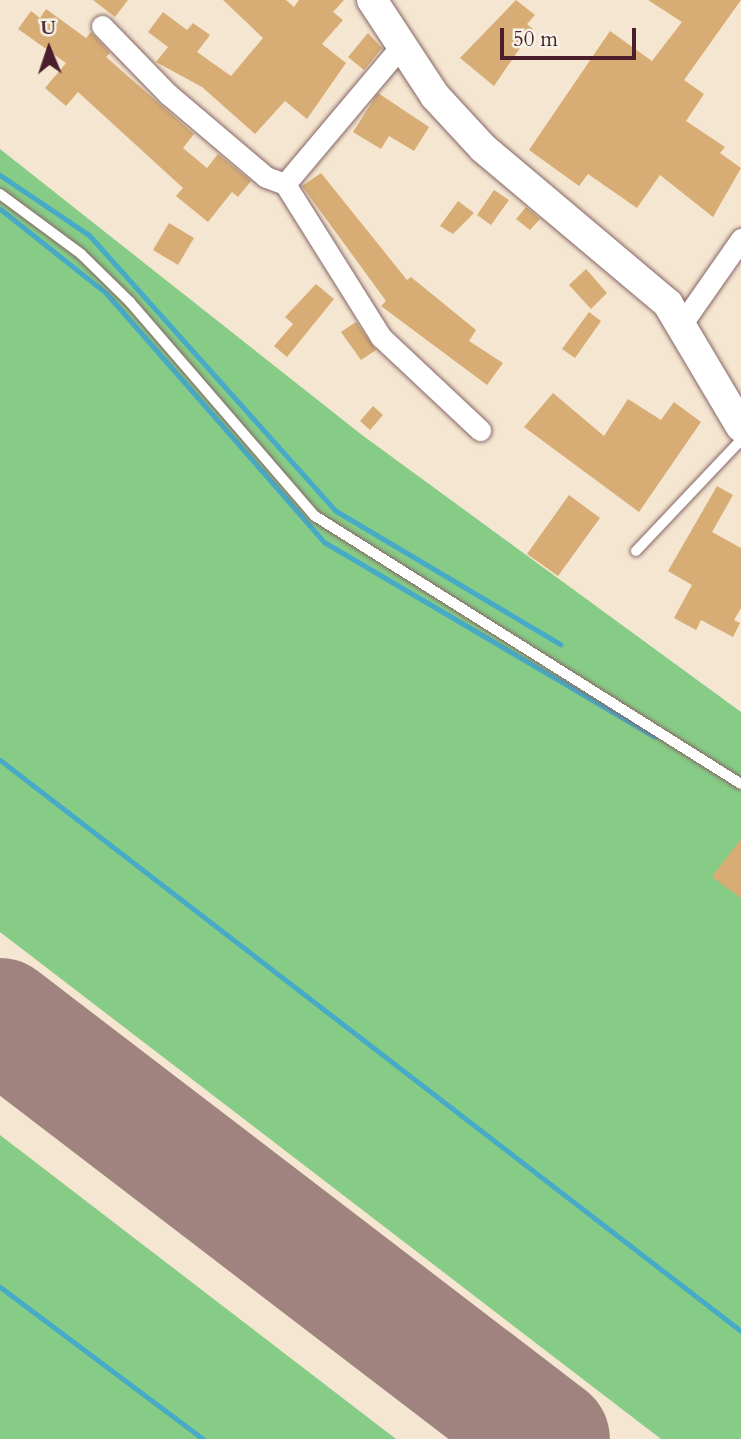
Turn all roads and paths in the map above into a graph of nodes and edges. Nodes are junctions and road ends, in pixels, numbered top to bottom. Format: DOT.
graph roads {
  1 [pos="372,0"];
  2 [pos="102,26"];
  3 [pos="402,44"];
  4 [pos="285,184"];
  5 [pos="0,194"];
  6 [pos="741,239"];
  7 [pos="681,325"];
  8 [pos="741,427"];
  9 [pos="480,430"];
  10 [pos="741,440"];
  11 [pos="636,551"];
  12 [pos="741,784"];
  1 -- 3 [label="street"];
  2 -- 4 [label="street"];
  3 -- 4 [label="street"];
  3 -- 7 [label="street"];
  4 -- 9 [label="street"];
  5 -- 12 [label="lane"];
  6 -- 7 [label="street"];
  7 -- 8 [label="street"];
  10 -- 11 [label="lane"];
}
